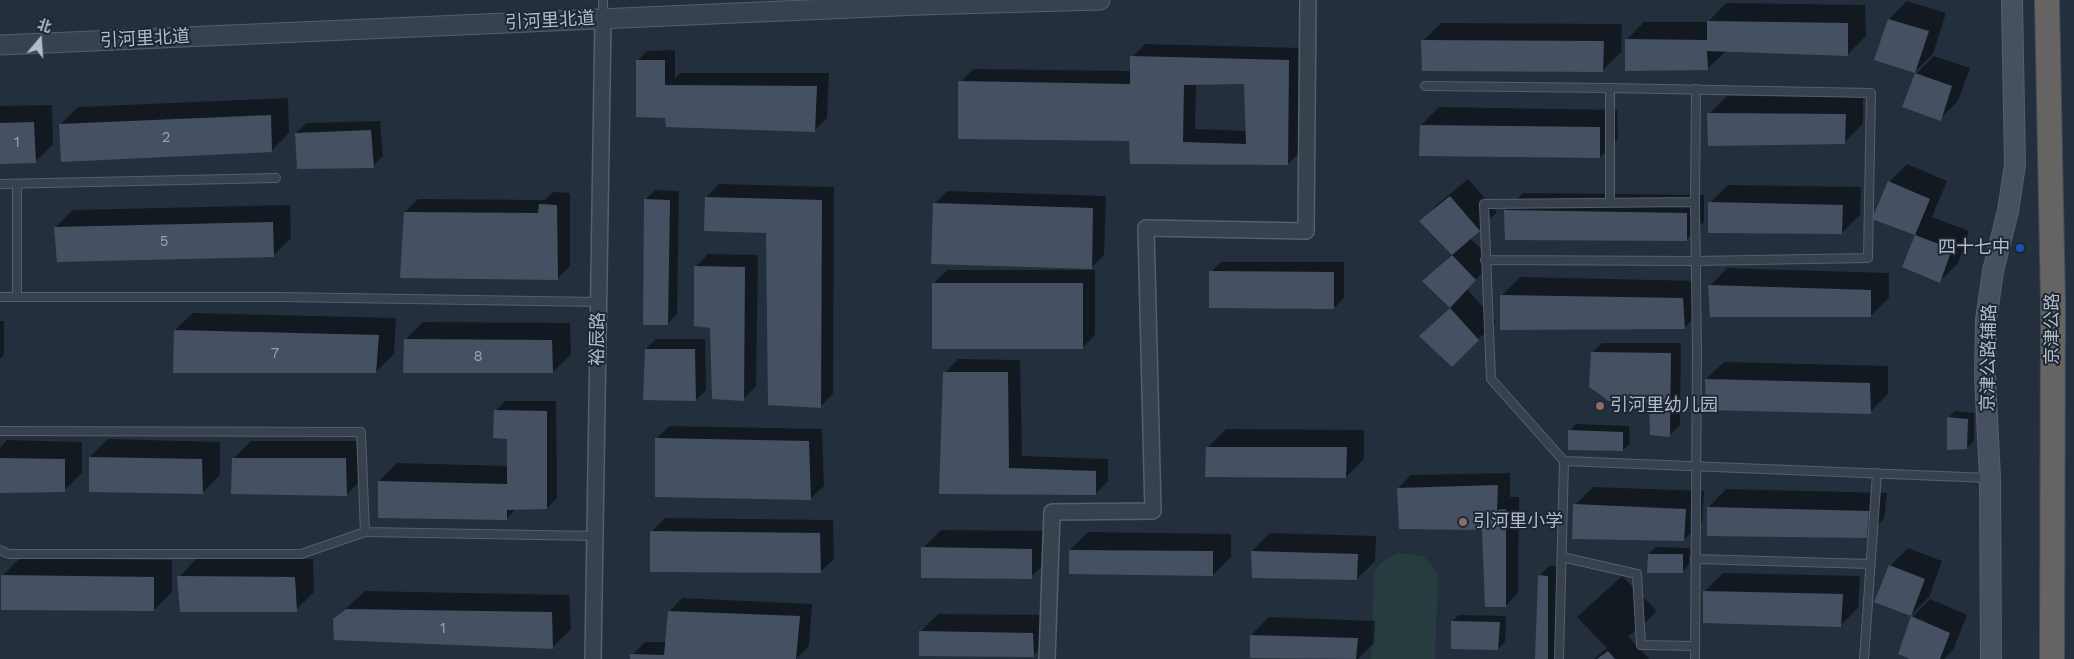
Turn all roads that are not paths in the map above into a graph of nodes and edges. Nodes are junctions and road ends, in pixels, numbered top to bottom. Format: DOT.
graph roads {
  1 [pos="602,0"];
  2 [pos="1100,0"];
  3 [pos="1308,0"];
  4 [pos="2012,0"];
  5 [pos="2047,0"];
  6 [pos="920,2"];
  7 [pos="604,19"];
  8 [pos="0,45"];
  9 [pos="1425,86"];
  10 [pos="1610,88"];
  11 [pos="1696,90"];
  12 [pos="276,178"];
  13 [pos="0,184"];
  14 [pos="16,184"];
  15 [pos="1695,202"];
  16 [pos="1610,203"];
  17 [pos="1485,260"];
  18 [pos="1695,261"];
  19 [pos="0,297"];
  20 [pos="17,297"];
  21 [pos="598,302"];
  22 [pos="0,431"];
  23 [pos="1564,461"];
  24 [pos="1696,467"];
  25 [pos="1877,473"];
  26 [pos="1990,478"];
  27 [pos="365,532"];
  28 [pos="595,536"];
  29 [pos="0,550"];
  30 [pos="1562,557"];
  31 [pos="1695,559"];
  32 [pos="1871,564"];
  33 [pos="1695,646"];
  34 [pos="593,659"];
  35 [pos="1047,659"];
  36 [pos="1559,659"];
  37 [pos="1695,659"];
  38 [pos="1864,659"];
  39 [pos="1991,659"];
  40 [pos="2052,659"];
  1 -- 7 [label="lane"];
  2 -- 6 [label="street, 引河里北道"];
  3 -- 35 [label="street"];
  4 -- 26 [label="main road, 京津公路辅路"];
  5 -- 40 [label="highway, 京津公路"];
  6 -- 7 [label="street, 引河里北道"];
  7 -- 8 [label="street, 引河里北道"];
  7 -- 21 [label="street, 裕辰路"];
  9 -- 10 [label="lane"];
  10 -- 11 [label="lane"];
  10 -- 16 [label="lane"];
  11 -- 15 [label="lane"];
  11 -- 18 [label="lane"];
  12 -- 14 [label="lane"];
  13 -- 14 [label="lane"];
  14 -- 20 [label="lane"];
  15 -- 16 [label="lane"];
  15 -- 18 [label="lane"];
  16 -- 17 [label="lane"];
  17 -- 18 [label="lane"];
  17 -- 23 [label="lane"];
  18 -- 24 [label="lane"];
  19 -- 20 [label="lane"];
  20 -- 21 [label="lane"];
  21 -- 28 [label="street, 裕辰路"];
  22 -- 27 [label="lane"];
  23 -- 24 [label="lane"];
  23 -- 30 [label="lane"];
  24 -- 25 [label="lane"];
  24 -- 31 [label="lane"];
  25 -- 26 [label="lane"];
  25 -- 32 [label="lane"];
  26 -- 39 [label="main road, 京津公路辅路"];
  27 -- 28 [label="lane"];
  27 -- 29 [label="lane"];
  28 -- 34 [label="street, 裕辰路"];
  30 -- 33 [label="lane"];
  30 -- 36 [label="lane"];
  31 -- 32 [label="lane"];
  31 -- 33 [label="lane"];
  32 -- 38 [label="lane"];
  33 -- 37 [label="lane"];
}
